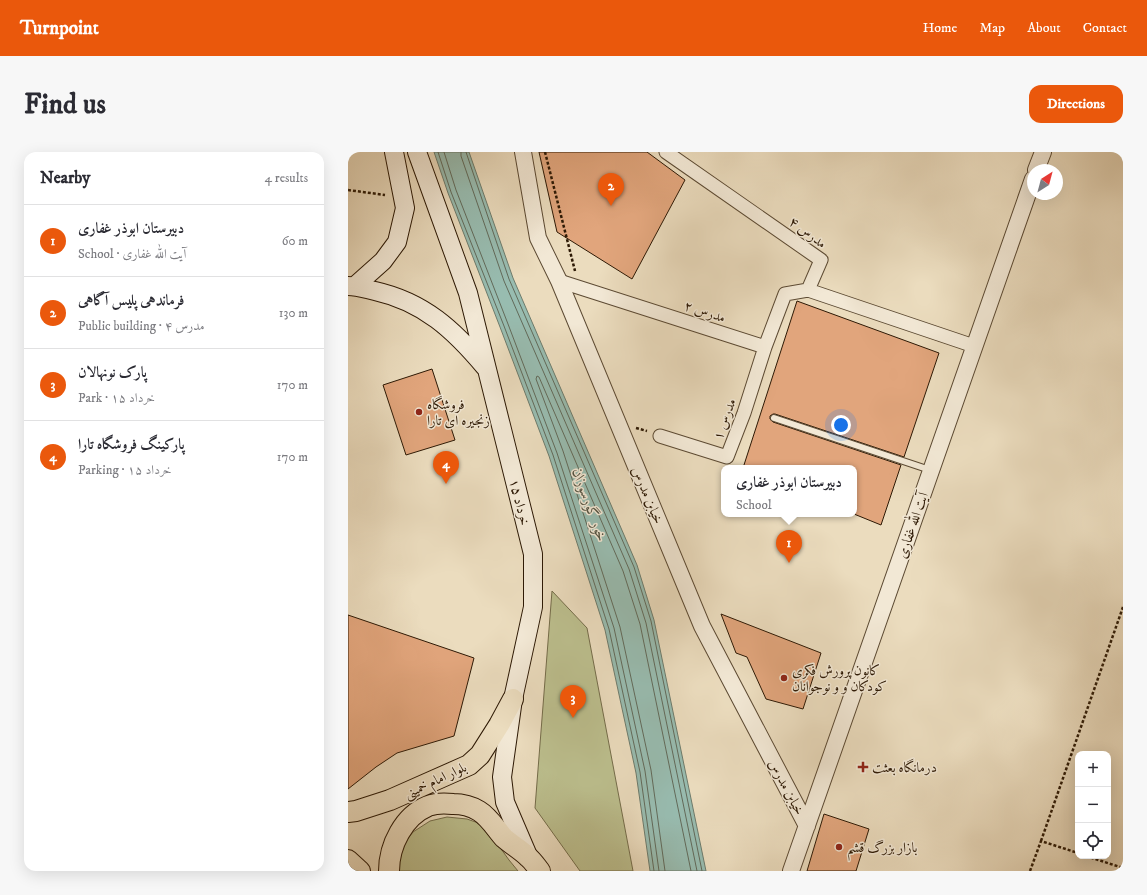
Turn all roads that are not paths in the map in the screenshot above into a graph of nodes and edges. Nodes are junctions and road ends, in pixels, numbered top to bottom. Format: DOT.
graph roads {
  1 [pos="394,152"];
  2 [pos="417,152"];
  3 [pos="523,152"];
  4 [pos="666,152"];
  5 [pos="1042,152"];
  6 [pos="1038,164"];
  7 [pos="1027,196"];
  8 [pos="559,281"];
  9 [pos="352,286"];
  10 [pos="808,290"];
  11 [pos="974,346"];
  12 [pos="765,347"];
  13 [pos="488,370"];
  14 [pos="774,418"];
  15 [pos="660,436"];
  16 [pos="931,471"];
  17 [pos="513,699"];
  18 [pos="348,812"];
  19 [pos="807,826"];
  20 [pos="348,860"];
  21 [pos="535,864"];
  22 [pos="360,871"];
  23 [pos="389,871"];
  24 [pos="791,871"];
  1 -- 9 [label="main road"];
  2 -- 13 [label="main road, ۱۵ خرداد"];
  3 -- 8 [label="street, خیابن مدرس"];
  4 -- 10 [label="street, مدرس ۴"];
  5 -- 6 [label="street"];
  7 -- 11 [label="street, آیت الله غفاری"];
  8 -- 12 [label="street, مدرس ۲"];
  8 -- 19 [label="street, خیابن مدرس"];
  9 -- 13 [label="main road"];
  10 -- 11 [label="street"];
  10 -- 12 [label="street"];
  11 -- 16 [label="street, آیت الله غفاری"];
  12 -- 15 [label="street, مدرس ۱"];
  13 -- 17 [label="main road, ۱۵ خرداد"];
  14 -- 16 [label="lane"];
  16 -- 19 [label="street, آیت الله غفاری"];
  17 -- 18 [label="main road, بلوار امام خمینی"];
  17 -- 21 [label="main road, ۱۵ خرداد"];
  19 -- 24 [label="street, آیت الله غفاری"];
  20 -- 22 [label="main road"];
  21 -- 23 [label="main road, بلوار امام خمینی"];
}
